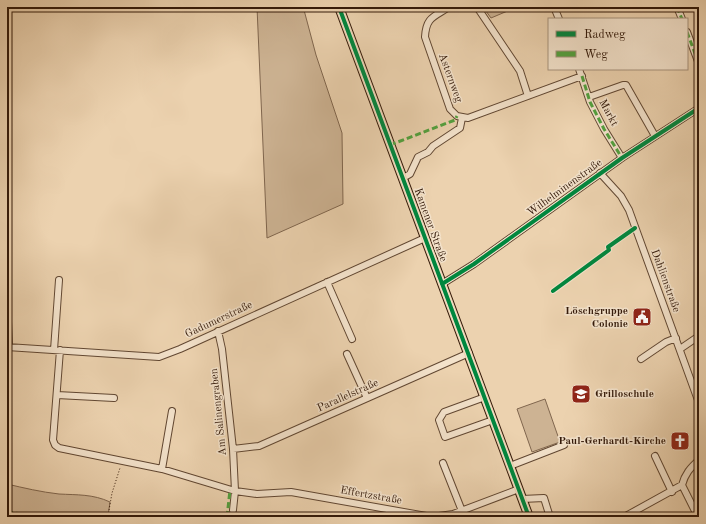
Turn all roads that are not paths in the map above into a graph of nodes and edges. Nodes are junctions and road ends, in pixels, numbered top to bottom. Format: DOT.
graph roads {
  1 [pos="339,7"];
  2 [pos="450,7"];
  3 [pos="476,7"];
  4 [pos="554,7"];
  5 [pos="677,7"];
  6 [pos="559,18"];
  7 [pos="682,18"];
  8 [pos="688,35"];
  9 [pos="699,64"];
  10 [pos="579,70"];
  11 [pos="582,76"];
  12 [pos="528,96"];
  13 [pos="589,97"];
  14 [pos="699,108"];
  15 [pos="462,118"];
  16 [pos="655,136"];
  17 [pos="622,158"];
  18 [pos="600,173"];
  19 [pos="403,178"];
  20 [pos="425,238"];
  21 [pos="59,280"];
  22 [pos="327,282"];
  23 [pos="442,284"];
  24 [pos="7,297"];
  25 [pos="218,332"];
  26 [pos="699,336"];
  27 [pos="676,338"];
  28 [pos="352,339"];
  29 [pos="8,347"];
  30 [pos="680,349"];
  31 [pos="57,350"];
  32 [pos="469,353"];
  33 [pos="348,354"];
  34 [pos="641,359"];
  35 [pos="57,394"];
  36 [pos="485,397"];
  37 [pos="114,398"];
  38 [pos="367,398"];
  39 [pos="699,403"];
  40 [pos="172,411"];
  41 [pos="493,420"];
  42 [pos="564,446"];
  43 [pos="233,449"];
  44 [pos="654,456"];
  45 [pos="699,460"];
  46 [pos="443,463"];
  47 [pos="510,466"];
  48 [pos="162,469"];
  49 [pos="682,485"];
  50 [pos="519,489"];
  51 [pos="235,491"];
  52 [pos="672,492"];
  53 [pos="522,499"];
  54 [pos="233,510"];
  55 [pos="462,511"];
  56 [pos="529,517"];
  57 [pos="546,517"];
  58 [pos="624,517"];
  59 [pos="698,517"];
  1 -- 19 [label="main road, Kamener Straße"];
  2 -- 15 [label="street, Asternweg"];
  3 -- 12 [label="street"];
  4 -- 6 [label="street"];
  5 -- 7 [label="street"];
  8 -- 9 [label="street"];
  10 -- 11 [label="street, Markt"];
  11 -- 12 [label="street, Asternweg"];
  11 -- 13 [label="street, Markt"];
  12 -- 15 [label="street, Asternweg"];
  13 -- 16 [label="street"];
  13 -- 17 [label="street, Markt"];
  14 -- 16 [label="street, Wilhelminenstraße"];
  15 -- 19 [label="street"];
  16 -- 17 [label="street, Wilhelminenstraße"];
  17 -- 18 [label="street, Wilhelminenstraße"];
  18 -- 23 [label="street, Wilhelminenstraße"];
  18 -- 27 [label="street, Dahlienstraße"];
  19 -- 20 [label="main road, Kamener Straße"];
  20 -- 22 [label="street, Gadumerstraße"];
  20 -- 23 [label="main road, Kamener Straße"];
  21 -- 31 [label="street"];
  22 -- 25 [label="street, Gadumerstraße"];
  22 -- 28 [label="street"];
  23 -- 32 [label="main road, Kamener Straße"];
  24 -- 29 [label="street"];
  25 -- 31 [label="street, Gadumerstraße"];
  25 -- 43 [label="street, Am Salinengraben"];
  26 -- 30 [label="street"];
  27 -- 30 [label="street, Dahlienstraße"];
  27 -- 34 [label="street"];
  29 -- 31 [label="street, Gadumerstraße"];
  30 -- 39 [label="street, Dahlienstraße"];
  31 -- 35 [label="street"];
  32 -- 36 [label="main road, Kamener Straße"];
  32 -- 38 [label="street, Parallelstraße"];
  33 -- 38 [label="street"];
  35 -- 37 [label="street"];
  35 -- 48 [label="street, Effertzstraße"];
  36 -- 41 [label="main road, Kamener Straße"];
  36 -- 41 [label="street"];
  38 -- 43 [label="street, Parallelstraße"];
  40 -- 48 [label="street"];
  41 -- 47 [label="main road, Kamener Straße"];
  42 -- 47 [label="street"];
  43 -- 51 [label="street, Am Salinengraben"];
  44 -- 52 [label="street"];
  45 -- 49 [label="street"];
  46 -- 55 [label="street"];
  47 -- 50 [label="main road, Kamener Straße"];
  48 -- 51 [label="street, Effertzstraße"];
  49 -- 52 [label="street"];
  49 -- 59 [label="street"];
  50 -- 53 [label="main road, Kamener Straße"];
  50 -- 55 [label="street, Effertzstraße"];
  51 -- 54 [label="street"];
  51 -- 55 [label="street, Effertzstraße"];
  52 -- 58 [label="street"];
  53 -- 56 [label="main road, Kamener Straße"];
  53 -- 57 [label="street"];
}
